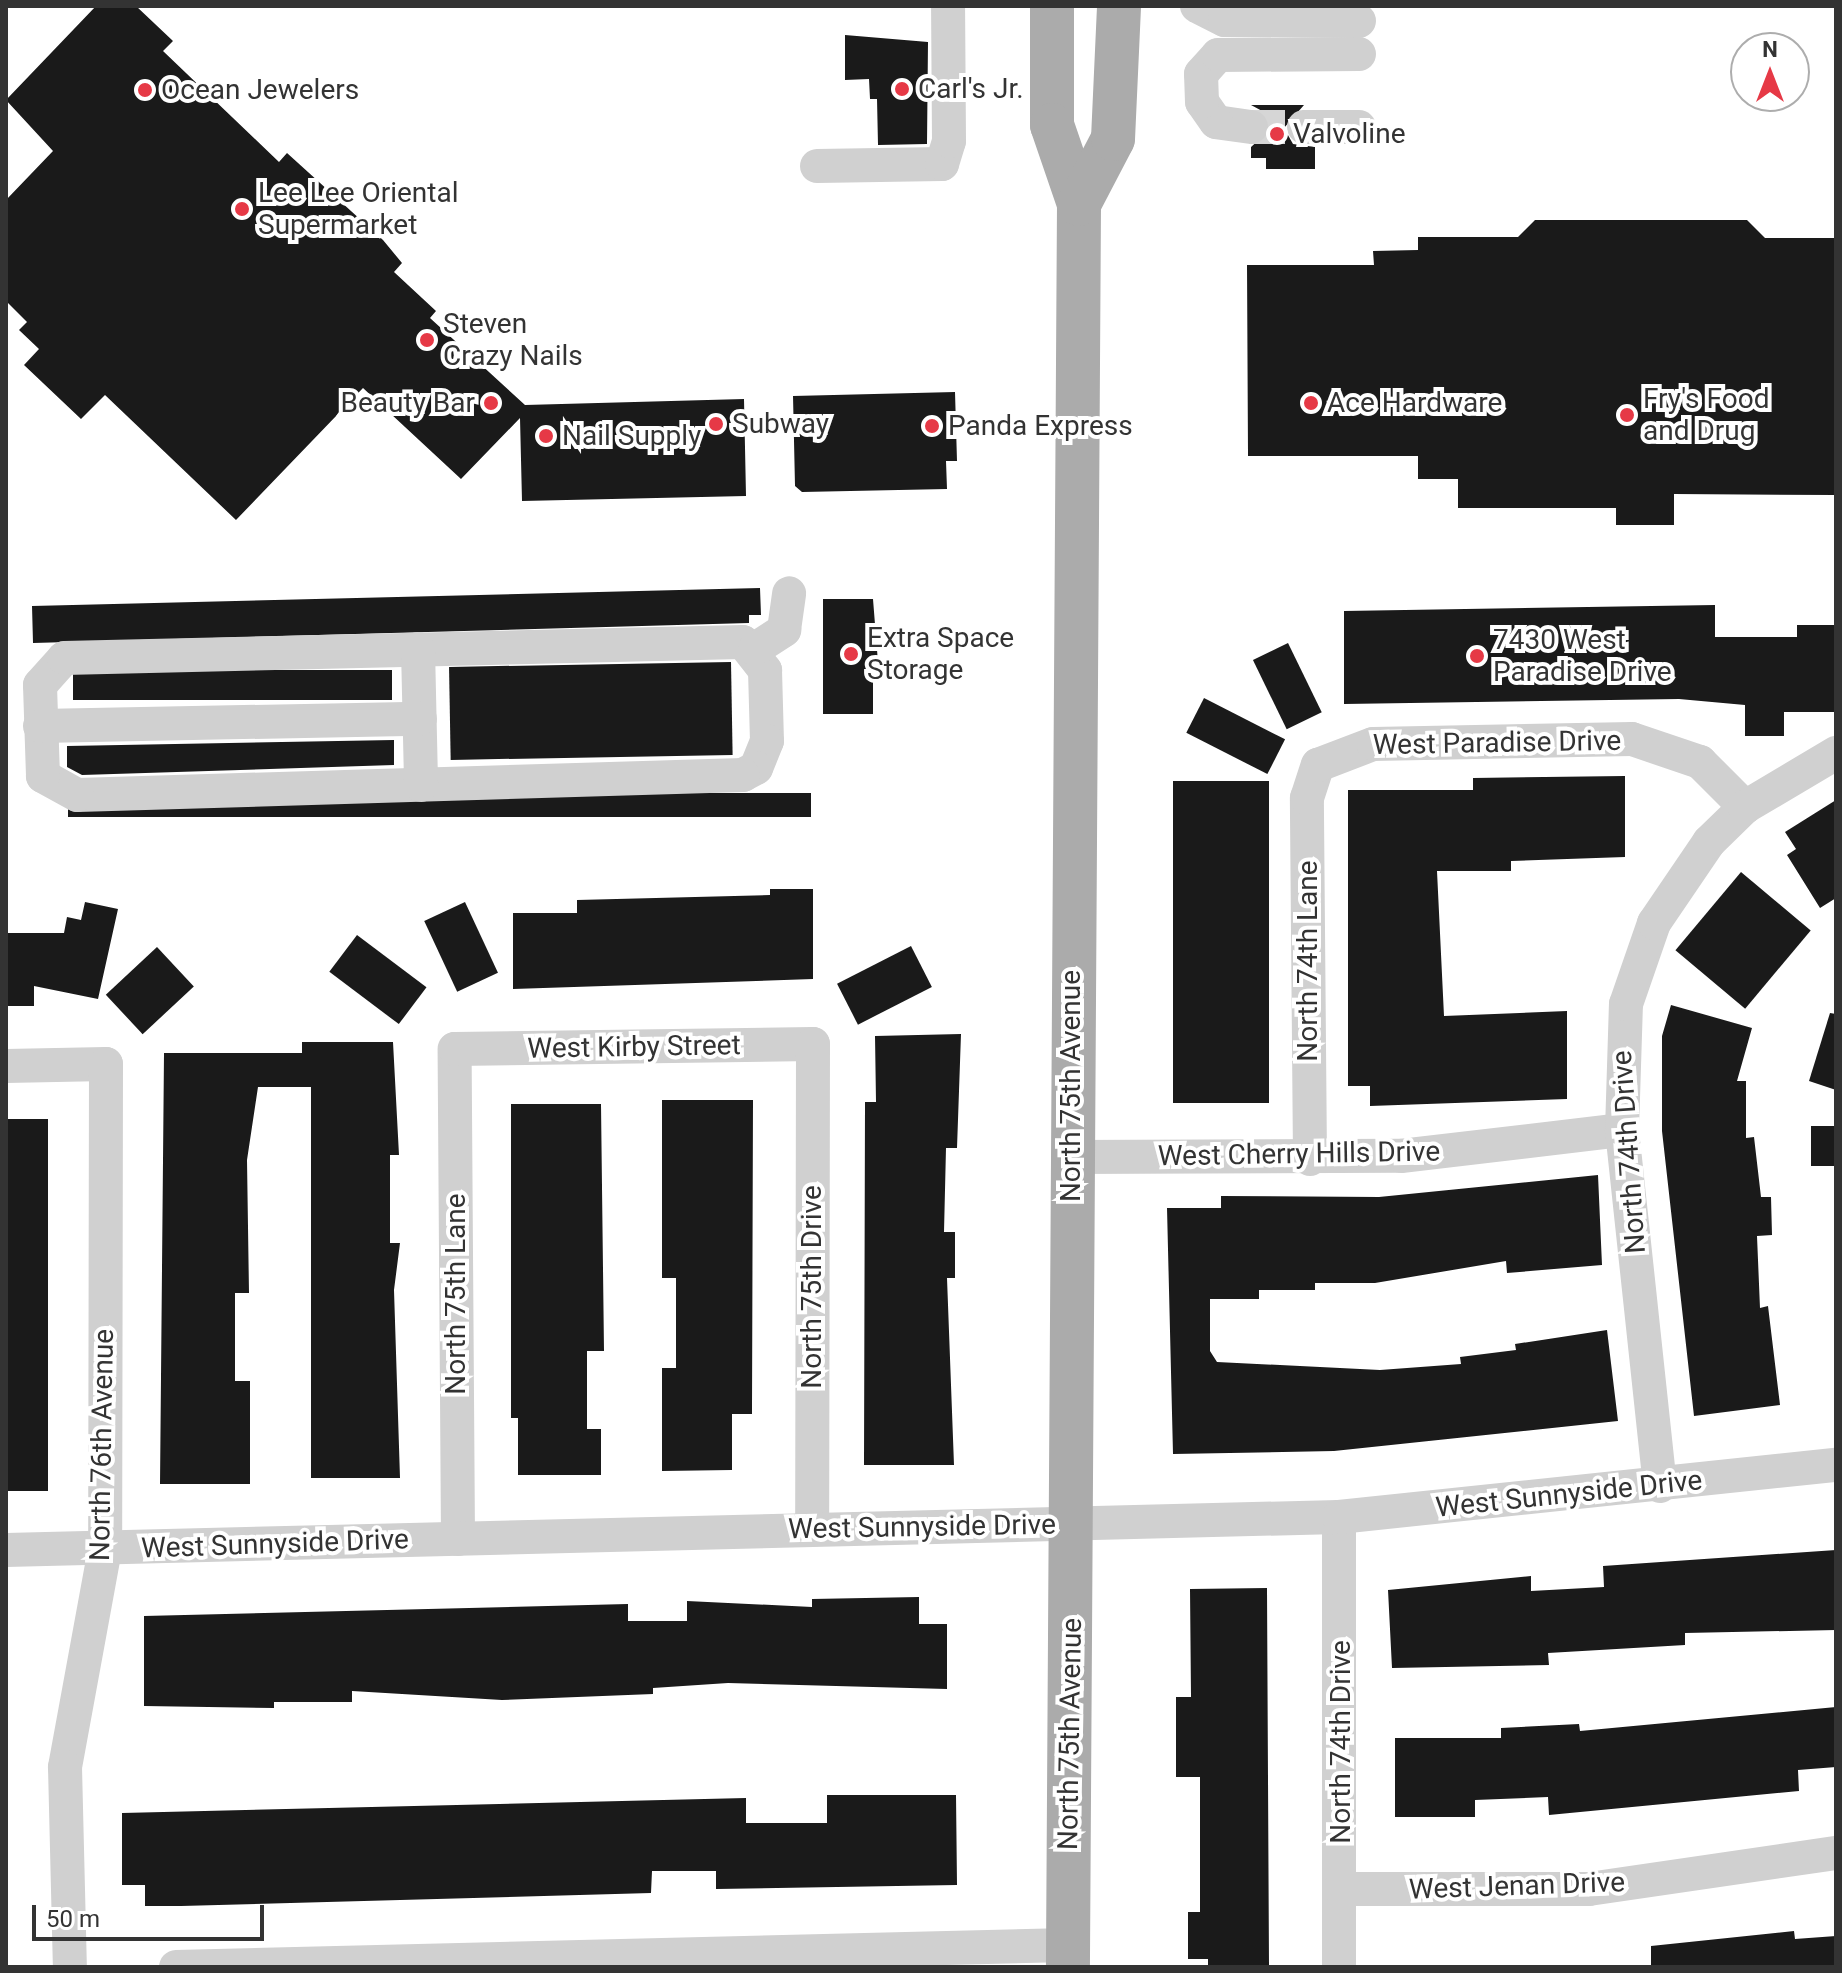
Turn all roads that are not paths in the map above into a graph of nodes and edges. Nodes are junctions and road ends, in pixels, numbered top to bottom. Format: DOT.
graph roads {
  1 [pos="948,6"];
  2 [pos="1052,6"];
  3 [pos="1119,6"];
  4 [pos="1197,6"];
  5 [pos="1251,127"];
  6 [pos="1304,127"];
  7 [pos="1359,127"];
  8 [pos="817,166"];
  9 [pos="1079,204"];
  10 [pos="789,593"];
  11 [pos="418,649"];
  12 [pos="755,649"];
  13 [pos="420,719"];
  14 [pos="40,726"];
  15 [pos="1836,753"];
  16 [pos="1318,765"];
  17 [pos="421,785"];
  18 [pos="1745,807"];
  19 [pos="813,1044"];
  20 [pos="455,1049"];
  21 [pos="6,1066"];
  22 [pos="1622,1130"];
  23 [pos="1071,1157"];
  24 [pos="1310,1159"];
  25 [pos="1836,1465"];
  26 [pos="1660,1486"];
  27 [pos="1339,1517"];
  28 [pos="1072,1523"];
  29 [pos="812,1529"];
  30 [pos="458,1539"];
  31 [pos="105,1549"];
  32 [pos="6,1550"];
  33 [pos="1836,1853"];
  34 [pos="1340,1889"];
  35 [pos="1068,1956"];
  36 [pos="70,1967"];
  37 [pos="176,1967"];
  38 [pos="1339,1967"];
  1 -- 8 [label="street"];
  2 -- 9 [label="main road, North 75th Avenue"];
  3 -- 9 [label="main road, North 75th Avenue"];
  4 -- 5 [label="street"];
  6 -- 7 [label="street"];
  9 -- 23 [label="main road, North 75th Avenue"];
  10 -- 12 [label="street"];
  11 -- 12 [label="street"];
  11 -- 13 [label="street"];
  11 -- 14 [label="street"];
  12 -- 17 [label="street"];
  13 -- 14 [label="street"];
  13 -- 17 [label="street"];
  14 -- 17 [label="street"];
  15 -- 18 [label="street"];
  16 -- 18 [label="street, West Paradise Drive"];
  16 -- 24 [label="street, North 74th Lane"];
  18 -- 22 [label="street, North 74th Drive"];
  19 -- 20 [label="street, West Kirby Street"];
  19 -- 29 [label="street, North 75th Drive"];
  20 -- 30 [label="street, North 75th Lane"];
  21 -- 31 [label="street, North 76th Avenue"];
  22 -- 24 [label="street, West Cherry Hills Drive"];
  22 -- 26 [label="street, North 74th Drive"];
  23 -- 24 [label="street, West Cherry Hills Drive"];
  23 -- 28 [label="main road, North 75th Avenue"];
  25 -- 26 [label="street, West Sunnyside Drive"];
  26 -- 27 [label="street, West Sunnyside Drive"];
  27 -- 28 [label="street, West Sunnyside Drive"];
  27 -- 34 [label="street, North 74th Drive"];
  28 -- 29 [label="street, West Sunnyside Drive"];
  28 -- 35 [label="main road, North 75th Avenue"];
  29 -- 30 [label="street, West Sunnyside Drive"];
  30 -- 31 [label="street, West Sunnyside Drive"];
  31 -- 32 [label="street, West Sunnyside Drive"];
  31 -- 36 [label="street, North 76th Avenue"];
  33 -- 34 [label="street, West Jenan Drive"];
  34 -- 38 [label="street, North 74th Drive"];
  35 -- 37 [label="street"];
}
